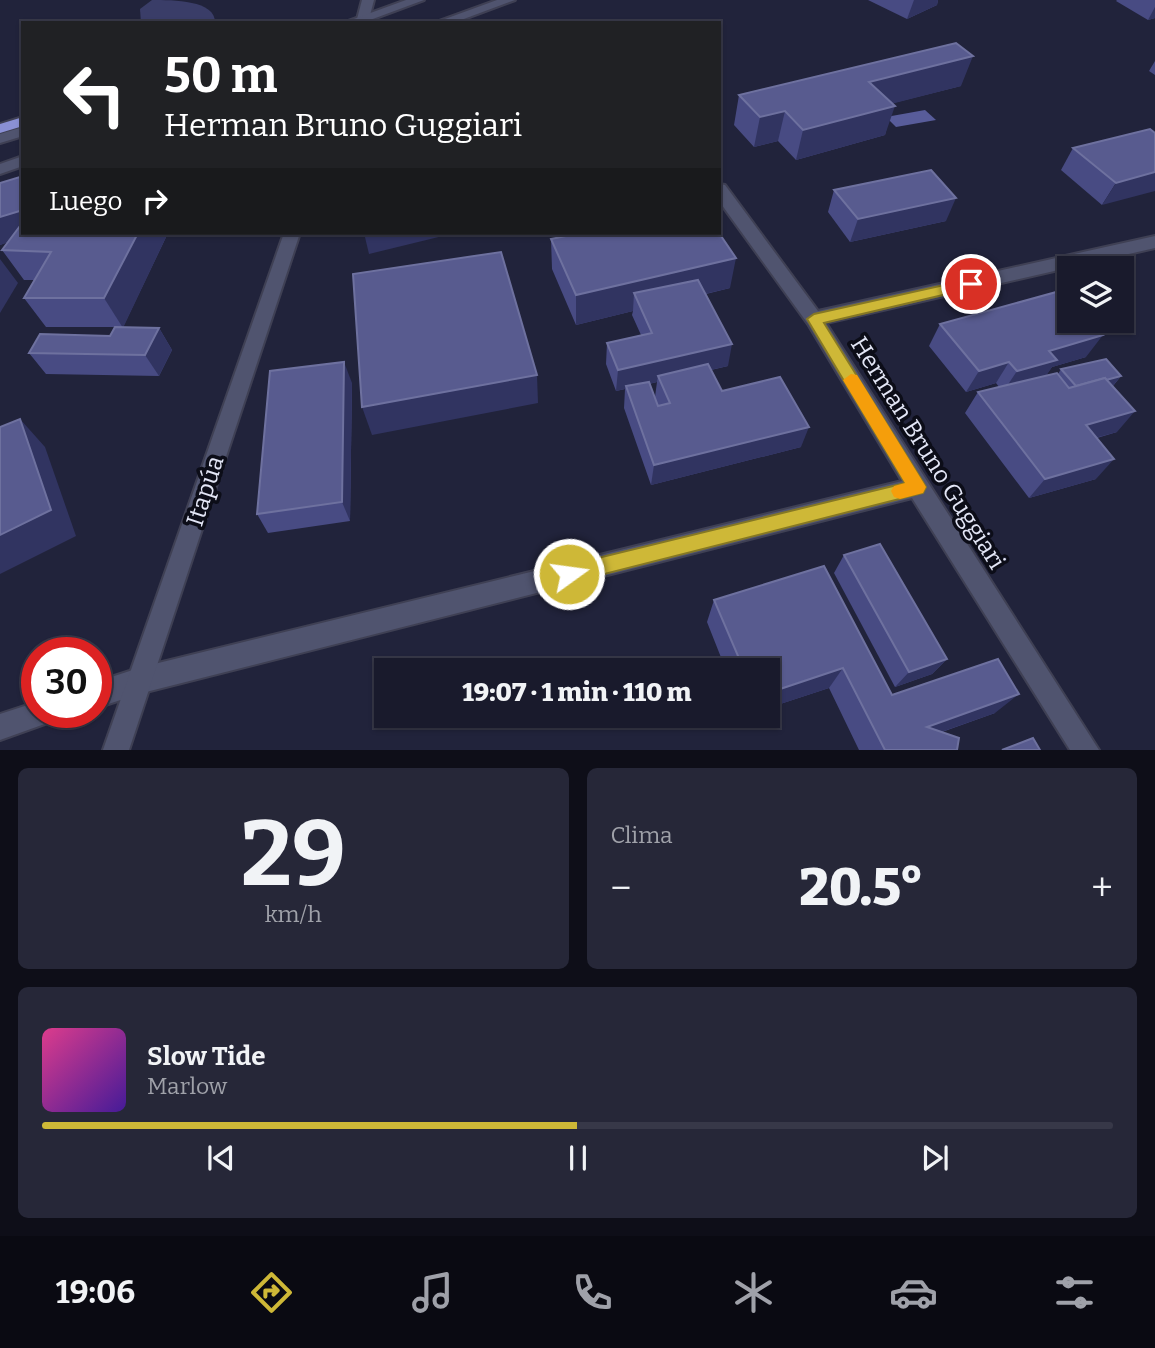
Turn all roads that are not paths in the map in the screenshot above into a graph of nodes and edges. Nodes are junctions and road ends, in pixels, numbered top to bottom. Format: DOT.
graph roads {
  1 [pos="368,0"];
  2 [pos="418,0"];
  3 [pos="509,0"];
  4 [pos="363,20"];
  5 [pos="446,21"];
  6 [pos="21,122"];
  7 [pos="0,129"];
  8 [pos="21,132"];
  9 [pos="0,139"];
  10 [pos="21,162"];
  11 [pos="0,169"];
  12 [pos="721,191"];
  13 [pos="291,235"];
  14 [pos="1155,242"];
  15 [pos="814,319"];
  16 [pos="917,487"];
  17 [pos="142,680"];
  18 [pos="112,690"];
  19 [pos="21,720"];
  20 [pos="0,727"];
  21 [pos="116,750"];
  22 [pos="1086,750"];
  1 -- 4 [label="street"];
  2 -- 4 [label="street"];
  3 -- 5 [label="street"];
  6 -- 7 [label="highway"];
  8 -- 9 [label="street"];
  10 -- 11 [label="main road"];
  12 -- 15 [label="street, Herman Bruno Guggiari"];
  13 -- 17 [label="street, Itapúa"];
  14 -- 15 [label="street"];
  15 -- 16 [label="street, Herman Bruno Guggiari"];
  16 -- 17 [label="street"];
  16 -- 22 [label="street, Herman Bruno Guggiari"];
  17 -- 18 [label="street"];
  17 -- 21 [label="street, Itapúa"];
  19 -- 20 [label="street"];
}
